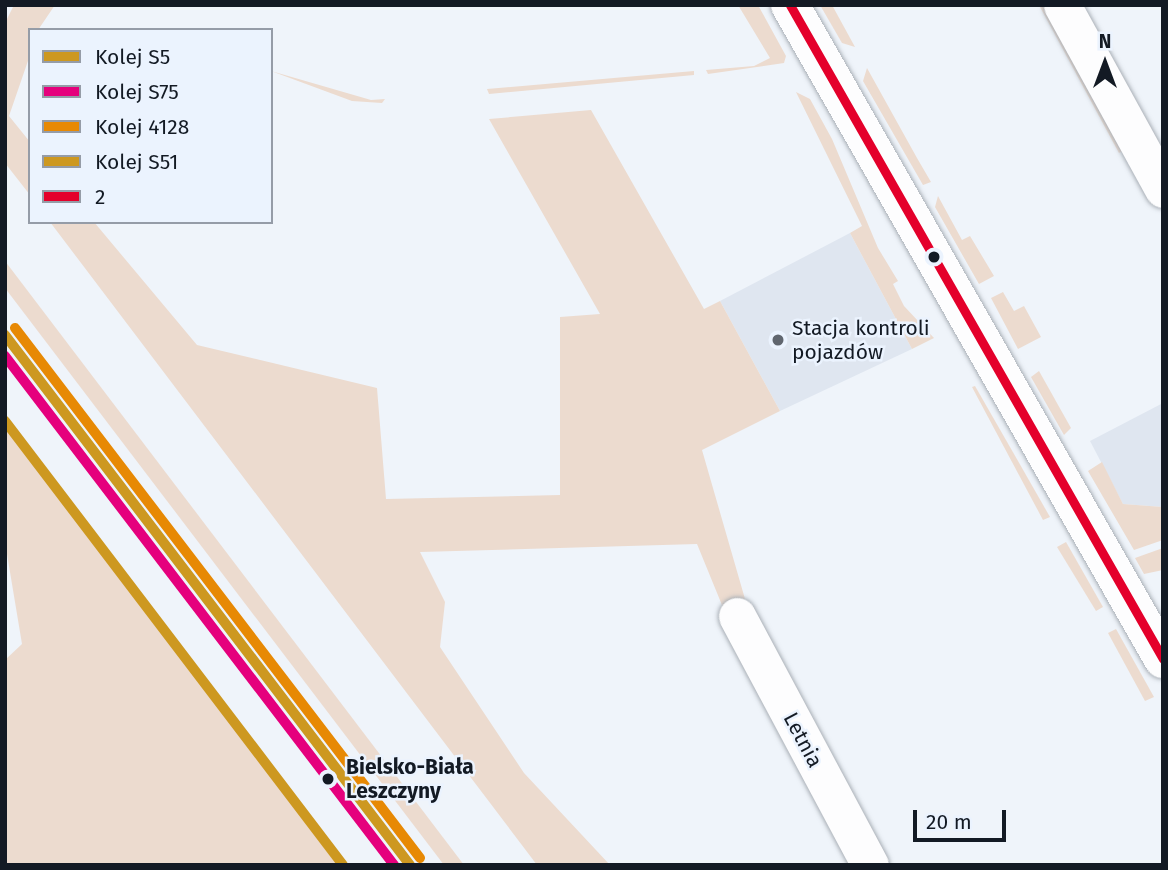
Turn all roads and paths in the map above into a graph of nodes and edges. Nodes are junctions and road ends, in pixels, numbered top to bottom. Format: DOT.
graph roads {
  1 [pos="790,5"];
  2 [pos="1062,5"];
  3 [pos="1159,175"];
  4 [pos="737,616"];
  5 [pos="1163,659"];
  6 [pos="870,865"];
  1 -- 5 [label="main road"];
  2 -- 3 [label="street"];
  4 -- 6 [label="street, Letnia"];
}
